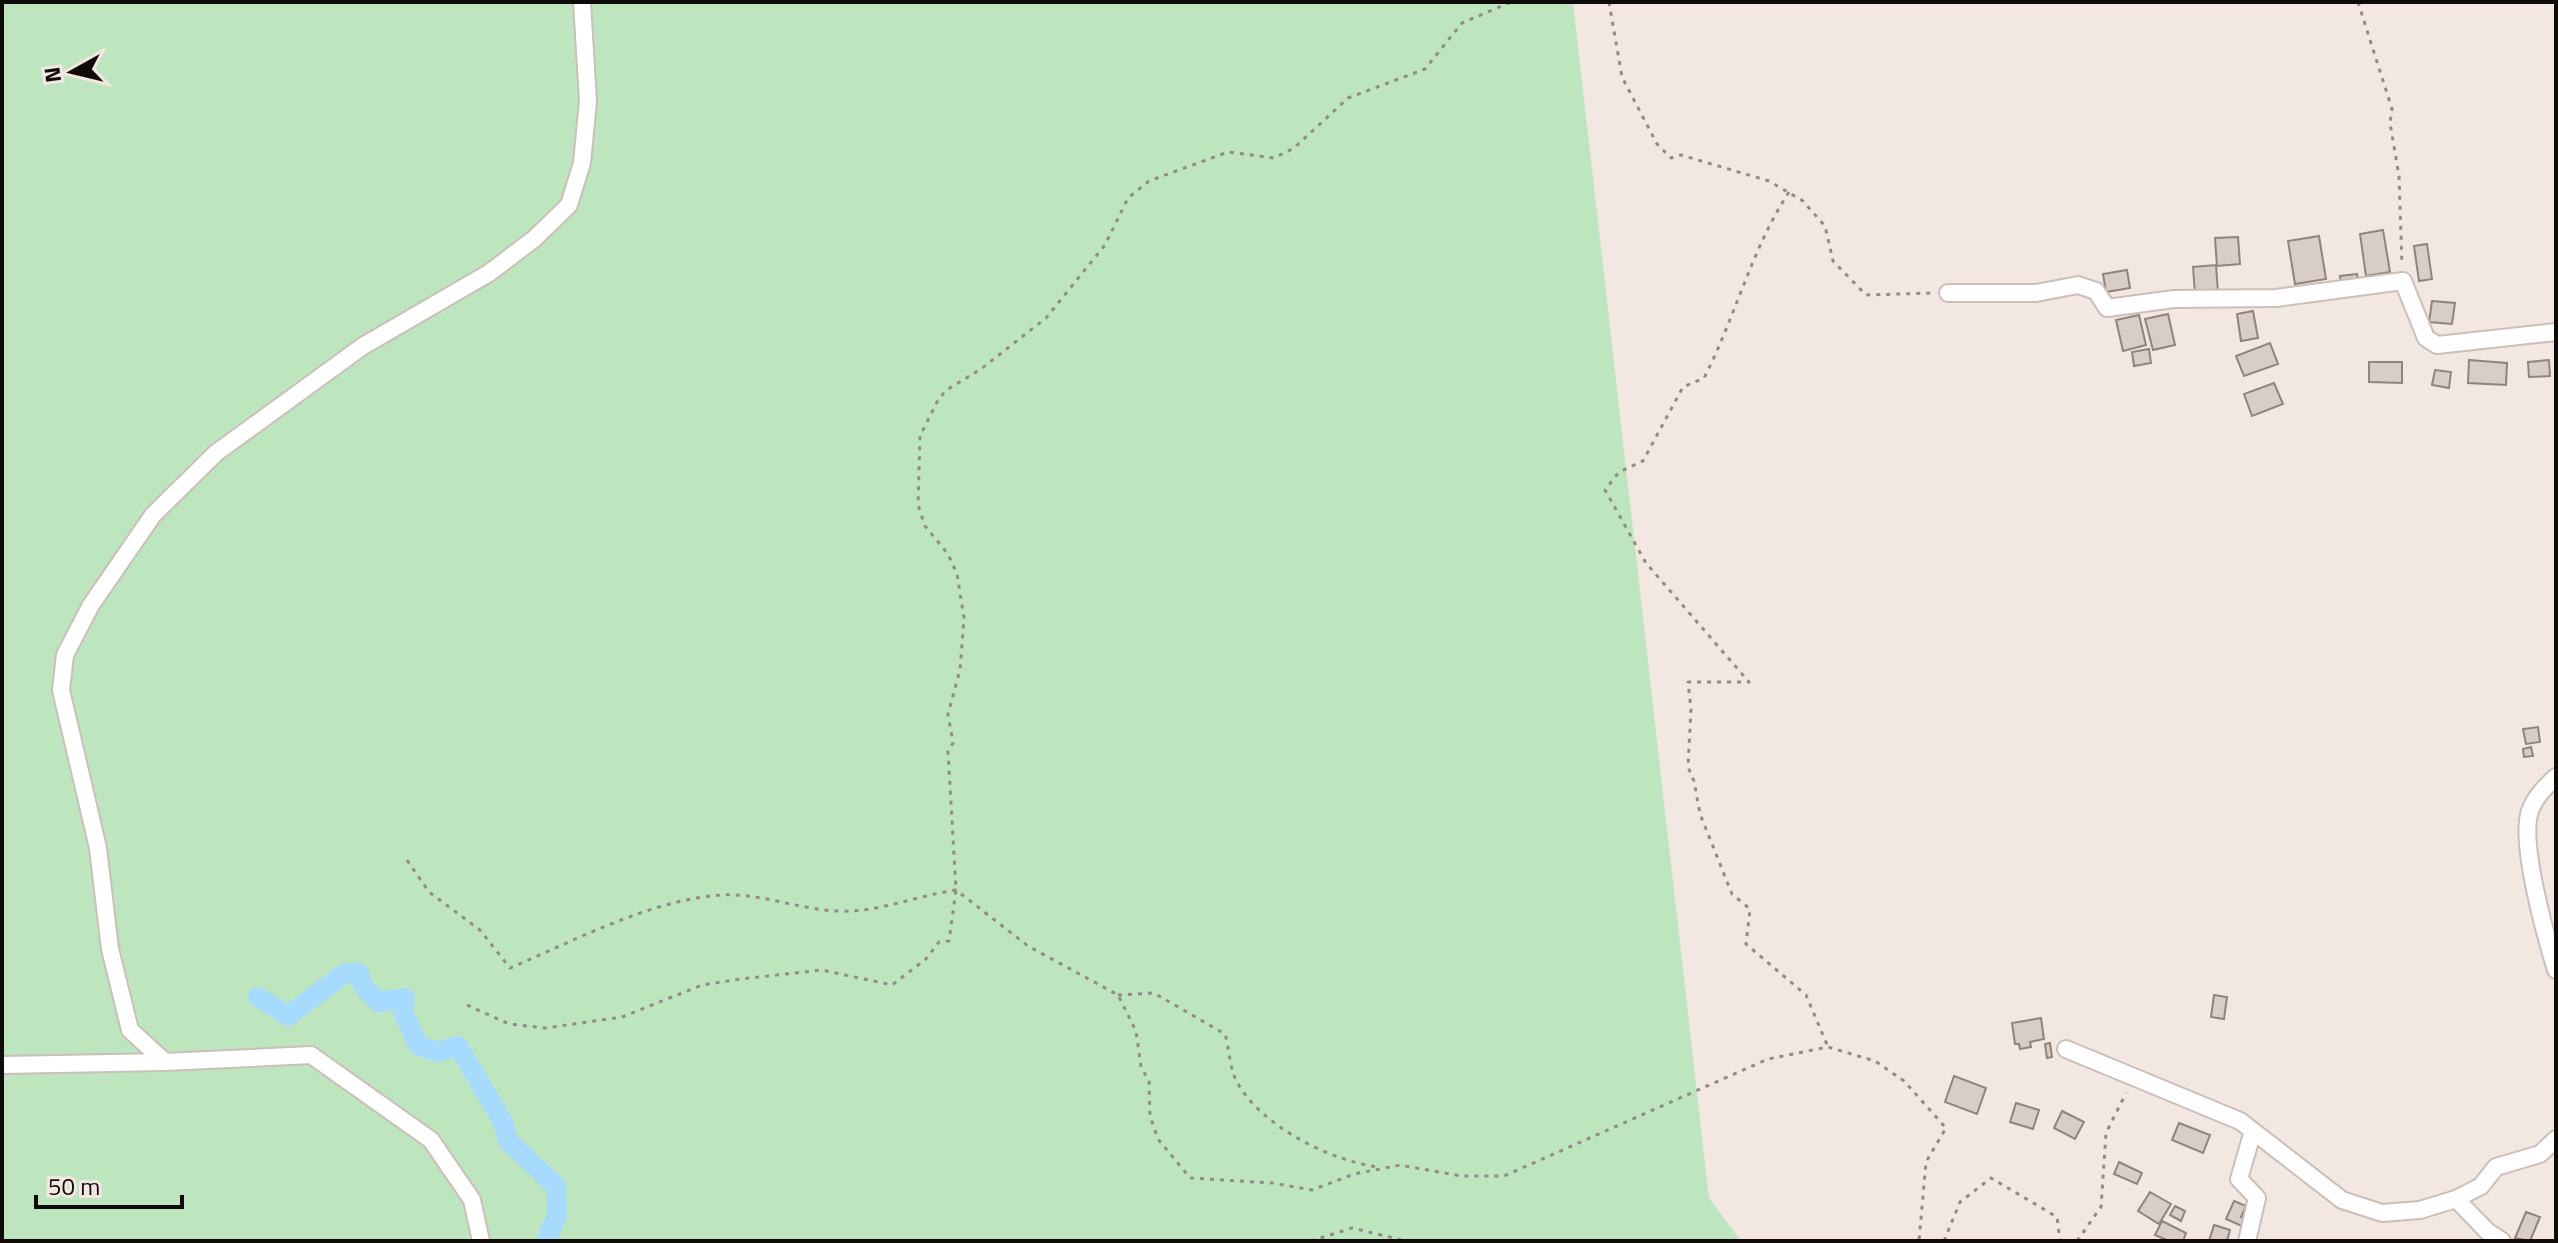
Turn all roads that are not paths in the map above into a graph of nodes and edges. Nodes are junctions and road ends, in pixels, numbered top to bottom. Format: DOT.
graph roads {
  1 [pos="582,2"];
  2 [pos="1948,293"];
  3 [pos="2556,332"];
  4 [pos="2556,777"];
  5 [pos="2556,970"];
  6 [pos="2066,1049"];
  7 [pos="165,1062"];
  8 [pos="2,1065"];
  9 [pos="2253,1131"];
  10 [pos="2556,1139"];
  11 [pos="2548,1154"];
  12 [pos="2456,1199"];
  13 [pos="481,1241"];
  14 [pos="2247,1241"];
  15 [pos="2502,1241"];
  1 -- 7 [label="street"];
  2 -- 3 [label="street"];
  4 -- 5 [label="street"];
  6 -- 9 [label="street"];
  7 -- 8 [label="street"];
  7 -- 13 [label="street"];
  9 -- 12 [label="street"];
  9 -- 14 [label="street"];
  10 -- 11 [label="street"];
  11 -- 12 [label="street"];
  12 -- 15 [label="street"];
}
